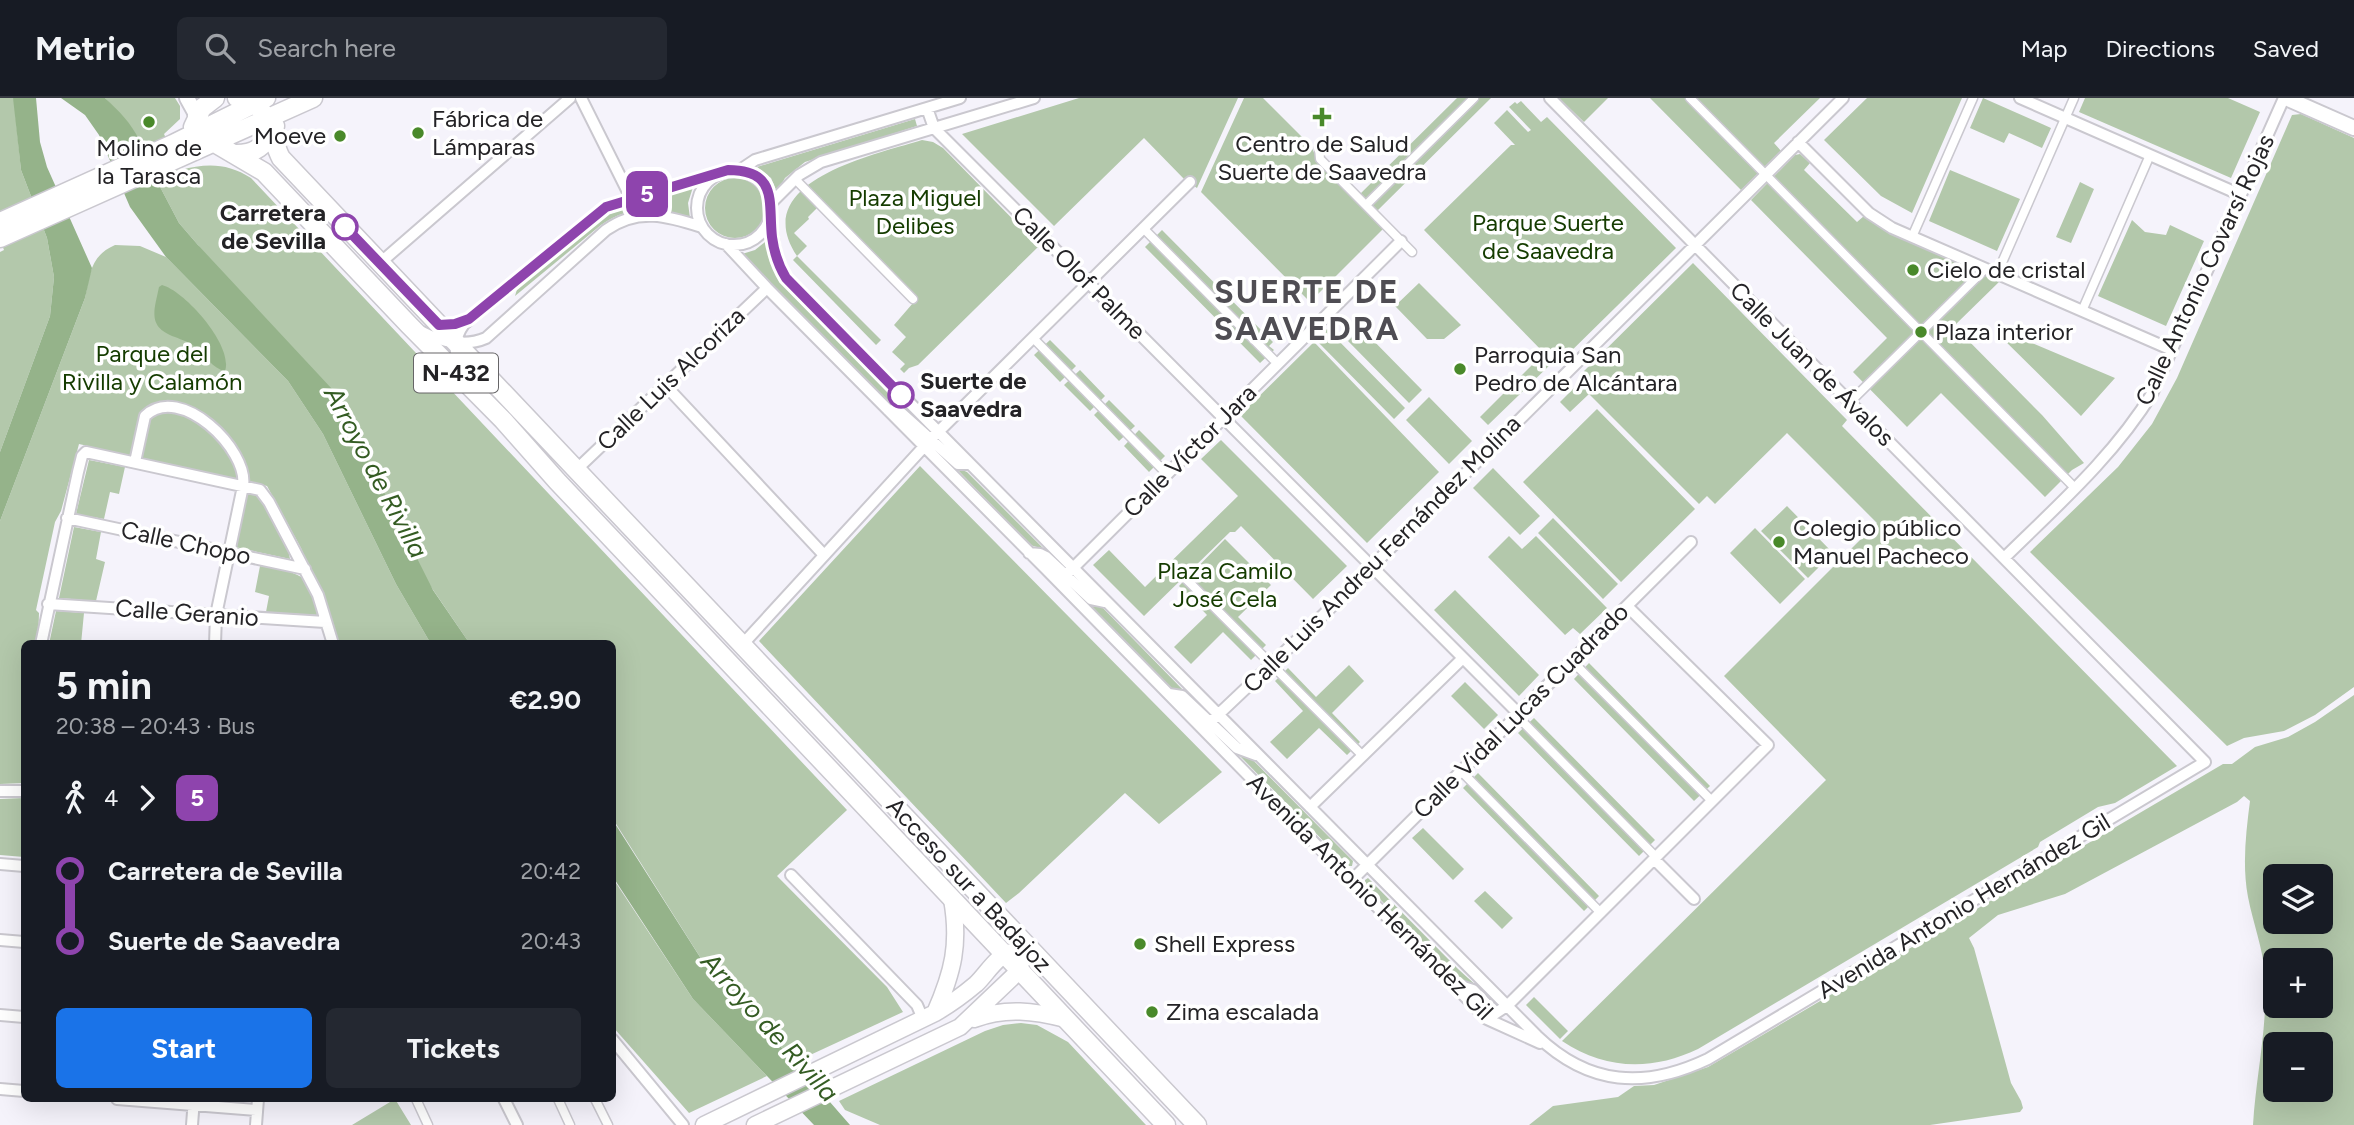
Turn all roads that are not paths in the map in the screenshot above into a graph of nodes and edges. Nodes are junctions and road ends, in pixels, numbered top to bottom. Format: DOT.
graph roads {
  1 [pos="187,98"];
  2 [pos="215,98"];
  3 [pos="313,98"];
  4 [pos="570,98"];
  5 [pos="581,98"];
  6 [pos="960,98"];
  7 [pos="1034,98"];
  8 [pos="1474,98"];
  9 [pos="1550,98"];
  10 [pos="1690,98"];
  11 [pos="1843,98"];
  12 [pos="1973,98"];
  13 [pos="2020,98"];
  14 [pos="2074,98"];
  15 [pos="2285,98"];
  16 [pos="252,100"];
  17 [pos="927,108"];
  18 [pos="2066,118"];
  19 [pos="273,122"];
  20 [pos="934,128"];
  21 [pos="2354,128"];
  22 [pos="192,139"];
  23 [pos="1798,142"];
  24 [pos="1319,148"];
  25 [pos="234,155"];
  26 [pos="2150,155"];
  27 [pos="740,170"];
  28 [pos="716,174"];
  29 [pos="1766,175"];
  30 [pos="795,178"];
  31 [pos="1190,183"];
  32 [pos="2241,195"];
  33 [pos="631,198"];
  34 [pos="771,203"];
  35 [pos="1366,205"];
  36 [pos="770,218"];
  37 [pos="0,222"];
  38 [pos="702,227"];
  39 [pos="1143,228"];
  40 [pos="1912,237"];
  41 [pos="0,238"];
  42 [pos="1401,241"];
  43 [pos="726,244"];
  44 [pos="1695,245"];
  45 [pos="1412,252"];
  46 [pos="380,263"];
  47 [pos="1984,269"];
  48 [pos="1997,274"];
  49 [pos="1088,283"];
  50 [pos="767,288"];
  51 [pos="913,299"];
  52 [pos="2082,311"];
  53 [pos="469,319"];
  54 [pos="409,325"];
  55 [pos="439,325"];
  56 [pos="1921,332"];
  57 [pos="485,338"];
  58 [pos="1033,338"];
  59 [pos="456,343"];
  60 [pos="2172,350"];
  61 [pos="1278,364"];
  62 [pos="479,368"];
  63 [pos="665,385"];
  64 [pos="1850,402"];
  65 [pos="1223,418"];
  66 [pos="503,420"];
  67 [pos="931,439"];
  68 [pos="135,463"];
  69 [pos="576,470"];
  70 [pos="1167,474"];
  71 [pos="243,486"];
  72 [pos="2075,488"];
  73 [pos="67,519"];
  74 [pos="1691,542"];
  75 [pos="229,552"];
  76 [pos="824,555"];
  77 [pos="2004,558"];
  78 [pos="1370,566"];
  79 [pos="305,569"];
  80 [pos="1177,570"];
  81 [pos="1066,575"];
  82 [pos="48,604"];
  83 [pos="1627,606"];
  84 [pos="216,615"];
  85 [pos="325,622"];
  86 [pos="2074,629"];
  87 [pos="42,640"];
  88 [pos="215,640"];
  89 [pos="332,640"];
  90 [pos="742,645"];
  91 [pos="1463,658"];
  92 [pos="1572,661"];
  93 [pos="1272,665"];
  94 [pos="1518,715"];
  95 [pos="1211,722"];
  96 [pos="1362,755"];
  97 [pos="1461,771"];
  98 [pos="0,791"];
  99 [pos="21,791"];
  100 [pos="1712,801"];
  101 [pos="1310,807"];
  102 [pos="1655,858"];
  103 [pos="0,864"];
  104 [pos="1367,864"];
  105 [pos="21,866"];
  106 [pos="791,874"];
  107 [pos="1352,880"];
  108 [pos="952,899"];
  109 [pos="1694,899"];
  110 [pos="1601,913"];
  111 [pos="1015,933"];
  112 [pos="0,940"];
  113 [pos="21,942"];
  114 [pos="1015,959"];
  115 [pos="1040,960"];
  116 [pos="1508,1005"];
  117 [pos="0,1015"];
  118 [pos="929,1016"];
  119 [pos="1491,1016"];
  120 [pos="21,1017"];
  121 [pos="1066,1019"];
  122 [pos="965,1022"];
  123 [pos="616,1044"];
  124 [pos="1549,1047"];
  125 [pos="0,1089"];
  126 [pos="21,1091"];
  127 [pos="193,1102"];
  128 [pos="417,1102"];
  129 [pos="506,1102"];
  130 [pos="559,1102"];
  131 [pos="596,1102"];
  132 [pos="257,1105"];
  133 [pos="192,1125"];
  134 [pos="256,1125"];
  135 [pos="428,1125"];
  136 [pos="517,1125"];
  137 [pos="570,1125"];
  138 [pos="608,1125"];
  139 [pos="683,1125"];
  140 [pos="704,1125"];
  141 [pos="755,1125"];
  142 [pos="1166,1125"];
  143 [pos="1196,1125"];
  1 -- 22 [label="street"];
  2 -- 22 [label="highway"];
  3 -- 19 [label="highway"];
  4 -- 46 [label="street"];
  5 -- 33 [label="street"];
  6 -- 17 [label="street"];
  7 -- 20 [label="street"];
  8 -- 35 [label="street"];
  9 -- 44 [label="street, Calle Juan de Ávalos"];
  10 -- 29 [label="street"];
  11 -- 23 [label="street, Calle Luis Andreu Fernández Molina"];
  12 -- 40 [label="street"];
  13 -- 18 [label="street"];
  14 -- 18 [label="street"];
  15 -- 21 [label="street"];
  15 -- 32 [label="street, Calle Antonio Covarsí Rojas"];
  16 -- 19 [label="highway"];
  16 -- 22 [label="highway"];
  17 -- 20 [label="street"];
  17 -- 27 [label="street"];
  18 -- 26 [label="street"];
  18 -- 48 [label="street"];
  19 -- 22 [label="highway"];
  19 -- 25 [label="highway"];
  19 -- 46 [label="highway"];
  20 -- 30 [label="street"];
  20 -- 49 [label="street, Calle Olof Palme"];
  22 -- 25 [label="highway"];
  22 -- 37 [label="highway"];
  22 -- 41 [label="highway"];
  23 -- 29 [label="street, Calle Luis Andreu Fernández Molina"];
  23 -- 40 [label="street"];
  24 -- 35 [label="street"];
  25 -- 54 [label="highway, N-432"];
  26 -- 32 [label="street"];
  26 -- 52 [label="street"];
  27 -- 28 [label="street"];
  27 -- 34 [label="street"];
  28 -- 33 [label="street"];
  28 -- 38 [label="street"];
  29 -- 44 [label="street, Calle Luis Andreu Fernández Molina"];
  29 -- 56 [label="street"];
  30 -- 34 [label="street"];
  30 -- 51 [label="street"];
  31 -- 39 [label="street"];
  32 -- 60 [label="street, Calle Antonio Covarsí Rojas"];
  33 -- 53 [label="street"];
  34 -- 36 [label="street"];
  35 -- 42 [label="street"];
  36 -- 43 [label="street"];
  36 -- 67 [label="street, Avenida Antonio Hernández Gil"];
  38 -- 43 [label="street"];
  38 -- 57 [label="street"];
  39 -- 49 [label="street"];
  39 -- 61 [label="street"];
  40 -- 47 [label="street"];
  42 -- 45 [label="street"];
  42 -- 61 [label="street, Calle Víctor Jara"];
  43 -- 50 [label="street, Avenida Antonio Hernández Gil"];
  44 -- 64 [label="street, Calle Juan de Ávalos"];
  44 -- 78 [label="street, Calle Luis Andreu Fernández Molina"];
  46 -- 55 [label="highway"];
  47 -- 48 [label="street"];
  47 -- 56 [label="street"];
  48 -- 52 [label="street"];
  49 -- 58 [label="street"];
  49 -- 65 [label="street, Calle Olof Palme"];
  50 -- 63 [label="street, Calle Luis Alcoriza"];
  50 -- 67 [label="street, Avenida Antonio Hernández Gil"];
  52 -- 60 [label="street"];
  53 -- 55 [label="street"];
  53 -- 59 [label="street"];
  54 -- 59 [label="street"];
  54 -- 66 [label="highway, N-432"];
  55 -- 59 [label="highway, N-432"];
  56 -- 64 [label="street"];
  56 -- 72 [label="street"];
  57 -- 59 [label="street"];
  57 -- 62 [label="street"];
  58 -- 67 [label="street"];
  58 -- 70 [label="street"];
  59 -- 62 [label="highway, N-432"];
  59 -- 66 [label="street"];
  60 -- 72 [label="street, Calle Antonio Covarsí Rojas"];
  61 -- 65 [label="street, Calle Víctor Jara"];
  62 -- 69 [label="highway"];
  63 -- 69 [label="street, Calle Luis Alcoriza"];
  63 -- 76 [label="street"];
  64 -- 77 [label="street, Calle Juan de Ávalos"];
  65 -- 70 [label="street, Calle Víctor Jara"];
  65 -- 78 [label="street, Calle Olof Palme"];
  66 -- 108 [label="highway, Acceso sur a Badajoz"];
  67 -- 76 [label="street"];
  67 -- 81 [label="street, Avenida Antonio Hernández Gil"];
  67 -- 81 [label="street, Avenida Antonio Hernández Gil"];
  68 -- 71 [label="street"];
  68 -- 71 [label="street"];
  68 -- 73 [label="street"];
  69 -- 90 [label="highway"];
  70 -- 81 [label="street, Calle Víctor Jara"];
  71 -- 75 [label="street"];
  71 -- 79 [label="street"];
  72 -- 77 [label="street, Calle Antonio Covarsí Rojas"];
  73 -- 75 [label="street, Calle Chopo"];
  73 -- 82 [label="street"];
  74 -- 83 [label="street, Calle Vidal Lucas Cuadrado"];
  75 -- 79 [label="street, Calle Chopo"];
  75 -- 84 [label="street"];
  76 -- 90 [label="street"];
  77 -- 86 [label="street, Calle Juan de Ávalos"];
  78 -- 91 [label="street, Calle Olof Palme"];
  78 -- 93 [label="street, Calle Luis Andreu Fernández Molina"];
  79 -- 85 [label="street"];
  80 -- 93 [label="street"];
  81 -- 95 [label="street, Avenida Antonio Hernández Gil"];
  81 -- 95 [label="street, Avenida Antonio Hernández Gil"];
  82 -- 84 [label="street, Calle Geranio"];
  82 -- 87 [label="street"];
  83 -- 92 [label="street, Calle Vidal Lucas Cuadrado"];
  83 -- 100 [label="street"];
  84 -- 85 [label="street, Calle Geranio"];
  84 -- 88 [label="street"];
  85 -- 89 [label="street"];
  86 -- 124 [label="street, Avenida Antonio Hernández Gil"];
  90 -- 111 [label="highway, Acceso sur a Badajoz"];
  91 -- 94 [label="street, Calle Olof Palme"];
  91 -- 96 [label="street"];
  92 -- 94 [label="street, Calle Vidal Lucas Cuadrado"];
  92 -- 100 [label="street"];
  93 -- 95 [label="street, Calle Luis Andreu Fernández Molina"];
  93 -- 96 [label="street"];
  94 -- 97 [label="street, Calle Vidal Lucas Cuadrado"];
  94 -- 102 [label="street"];
  95 -- 101 [label="street, Avenida Antonio Hernández Gil"];
  95 -- 107 [label="street, Avenida Antonio Hernández Gil"];
  96 -- 101 [label="street"];
  97 -- 104 [label="street, Calle Vidal Lucas Cuadrado"];
  97 -- 110 [label="street"];
  98 -- 99 [label="street"];
  100 -- 102 [label="street"];
  101 -- 104 [label="street, Avenida Antonio Hernández Gil"];
  102 -- 109 [label="street"];
  102 -- 110 [label="street"];
  103 -- 105 [label="street"];
  104 -- 107 [label="street, Calle Vidal Lucas Cuadrado"];
  104 -- 116 [label="street, Avenida Antonio Hernández Gil"];
  106 -- 118 [label="street"];
  107 -- 119 [label="street, Avenida Antonio Hernández Gil"];
  108 -- 114 [label="highway, Acceso sur a Badajoz"];
  108 -- 118 [label="main road"];
  110 -- 116 [label="street"];
  111 -- 114 [label="main road"];
  111 -- 115 [label="highway, Acceso sur a Badajoz"];
  112 -- 113 [label="street"];
  114 -- 115 [label="main road"];
  114 -- 118 [label="main road"];
  114 -- 121 [label="highway, Acceso sur a Badajoz"];
  114 -- 122 [label="main road"];
  115 -- 143 [label="highway, Acceso sur a Badajoz"];
  116 -- 119 [label="street"];
  116 -- 124 [label="street, Avenida Antonio Hernández Gil"];
  117 -- 120 [label="street"];
  118 -- 140 [label="main road"];
  119 -- 124 [label="street, Avenida Antonio Hernández Gil"];
  121 -- 122 [label="main road"];
  121 -- 142 [label="highway, Acceso sur a Badajoz"];
  122 -- 141 [label="main road"];
  123 -- 139 [label="street"];
  125 -- 126 [label="street"];
  127 -- 132 [label="street"];
  127 -- 133 [label="street"];
  128 -- 135 [label="street"];
  129 -- 136 [label="street"];
  130 -- 137 [label="street"];
  131 -- 138 [label="street"];
  132 -- 134 [label="street"];
}
